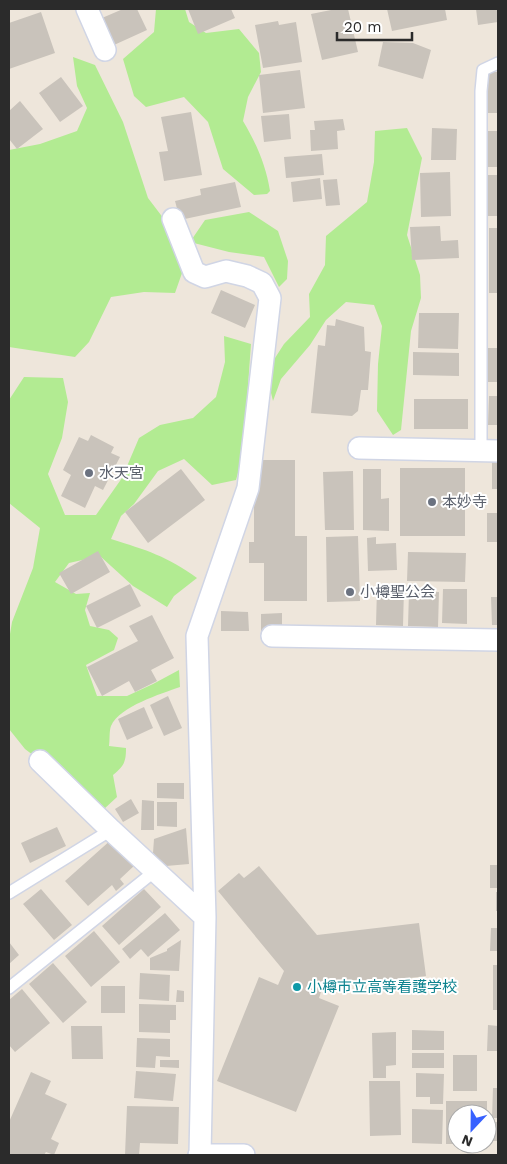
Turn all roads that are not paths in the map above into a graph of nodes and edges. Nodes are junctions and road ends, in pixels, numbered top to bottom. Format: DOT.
graph roads {
  1 [pos="87,9"];
  2 [pos="104,50"];
  3 [pos="498,63"];
  4 [pos="173,219"];
  5 [pos="358,448"];
  6 [pos="490,451"];
  7 [pos="272,636"];
  8 [pos="498,640"];
  9 [pos="40,761"];
  10 [pos="110,830"];
  11 [pos="155,871"];
  12 [pos="9,893"];
  13 [pos="205,917"];
  14 [pos="9,988"];
  15 [pos="200,1155"];
  16 [pos="244,1155"];
  1 -- 2 [label="street"];
  3 -- 6 [label="lane"];
  4 -- 13 [label="street"];
  5 -- 6 [label="street"];
  7 -- 8 [label="street"];
  9 -- 10 [label="street"];
  10 -- 11 [label="street"];
  10 -- 12 [label="lane"];
  11 -- 13 [label="street"];
  11 -- 14 [label="lane"];
  13 -- 15 [label="street"];
  15 -- 16 [label="street"];
}
